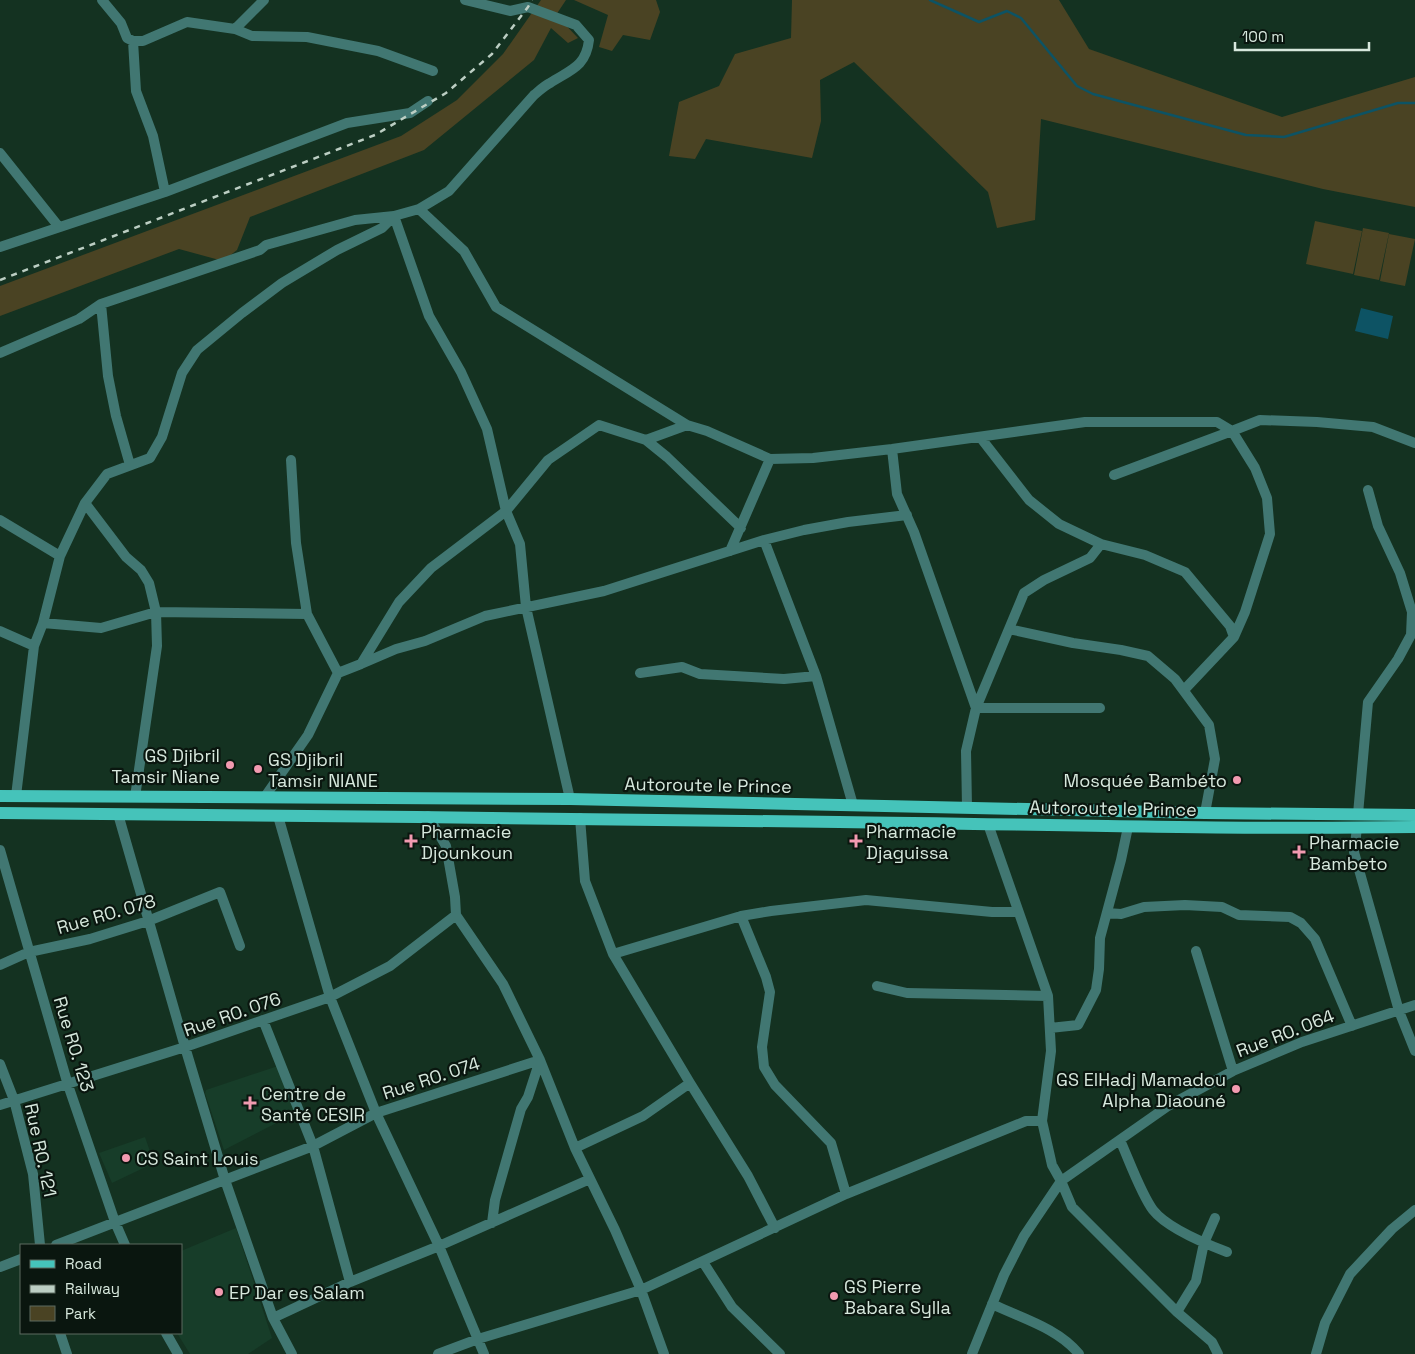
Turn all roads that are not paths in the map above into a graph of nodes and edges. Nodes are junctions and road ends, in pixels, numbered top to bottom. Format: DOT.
graph roads {
  1 [pos="102,0"];
  2 [pos="264,0"];
  3 [pos="465,0"];
  4 [pos="235,29"];
  5 [pos="133,41"];
  6 [pos="432,71"];
  7 [pos="428,101"];
  8 [pos="0,154"];
  9 [pos="165,192"];
  10 [pos="420,208"];
  11 [pos="394,216"];
  12 [pos="59,227"];
  13 [pos="0,247"];
  14 [pos="101,304"];
  15 [pos="0,353"];
  16 [pos="688,425"];
  17 [pos="1232,431"];
  18 [pos="980,436"];
  19 [pos="646,440"];
  20 [pos="1415,443"];
  21 [pos="892,449"];
  22 [pos="770,459"];
  23 [pos="291,460"];
  24 [pos="130,465"];
  25 [pos="1114,475"];
  26 [pos="1368,490"];
  27 [pos="85,503"];
  28 [pos="506,511"];
  29 [pos="907,515"];
  30 [pos="0,520"];
  31 [pos="741,528"];
  32 [pos="764,540"];
  33 [pos="1102,544"];
  34 [pos="730,552"];
  35 [pos="60,556"];
  36 [pos="526,607"];
  37 [pos="156,612"];
  38 [pos="1413,612"];
  39 [pos="307,614"];
  40 [pos="43,623"];
  41 [pos="1009,629"];
  42 [pos="0,631"];
  43 [pos="1234,637"];
  44 [pos="34,646"];
  45 [pos="362,664"];
  46 [pos="338,673"];
  47 [pos="640,673"];
  48 [pos="816,676"];
  49 [pos="1184,690"];
  50 [pos="976,708"];
  51 [pos="1100,708"];
  52 [pos="0,796"];
  53 [pos="16,796"];
  54 [pos="135,797"];
  55 [pos="264,798"];
  56 [pos="570,799"];
  57 [pos="853,805"];
  58 [pos="966,807"];
  59 [pos="1415,808"];
  60 [pos="0,813"];
  61 [pos="1205,813"];
  62 [pos="118,814"];
  63 [pos="1358,814"];
  64 [pos="1415,815"];
  65 [pos="278,816"];
  66 [pos="428,816"];
  67 [pos="580,818"];
  68 [pos="988,824"];
  69 [pos="1128,827"];
  70 [pos="1415,827"];
  71 [pos="1357,828"];
  72 [pos="1415,833"];
  73 [pos="0,850"];
  74 [pos="1018,912"];
  75 [pos="1107,913"];
  76 [pos="456,915"];
  77 [pos="741,916"];
  78 [pos="148,921"];
  79 [pos="240,946"];
  80 [pos="1196,951"];
  81 [pos="29,952"];
  82 [pos="613,954"];
  83 [pos="0,965"];
  84 [pos="877,986"];
  85 [pos="1048,996"];
  86 [pos="330,997"];
  87 [pos="1415,1005"];
  88 [pos="1400,1011"];
  89 [pos="263,1020"];
  90 [pos="1352,1026"];
  91 [pos="1050,1028"];
  92 [pos="184,1047"];
  93 [pos="1415,1051"];
  94 [pos="540,1060"];
  95 [pos="0,1064"];
  96 [pos="1233,1071"];
  97 [pos="690,1083"];
  98 [pos="68,1085"];
  99 [pos="14,1100"];
  100 [pos="0,1105"];
  101 [pos="376,1113"];
  102 [pos="1042,1122"];
  103 [pos="1120,1140"];
  104 [pos="313,1146"];
  105 [pos="576,1148"];
  106 [pos="590,1179"];
  107 [pos="225,1180"];
  108 [pos="1062,1181"];
  109 [pos="846,1194"];
  110 [pos="1415,1210"];
  111 [pos="1216,1218"];
  112 [pos="115,1222"];
  113 [pos="492,1223"];
  114 [pos="775,1228"];
  115 [pos="1204,1243"];
  116 [pos="40,1244"];
  117 [pos="59,1244"];
  118 [pos="125,1244"];
  119 [pos="439,1246"];
  120 [pos="1227,1252"];
  121 [pos="20,1259"];
  122 [pos="703,1262"];
  123 [pos="0,1267"];
  124 [pos="350,1282"];
  125 [pos="641,1290"];
  126 [pos="992,1304"];
  127 [pos="1177,1312"];
  128 [pos="273,1318"];
  129 [pos="60,1334"];
  130 [pos="167,1334"];
  131 [pos="478,1339"];
  132 [pos="68,1354"];
  133 [pos="178,1354"];
  134 [pos="292,1354"];
  135 [pos="438,1354"];
  136 [pos="484,1354"];
  137 [pos="664,1354"];
  138 [pos="780,1354"];
  139 [pos="972,1354"];
  140 [pos="1079,1354"];
  141 [pos="1218,1354"];
  142 [pos="1316,1354"];
  1 -- 5 [label="street"];
  2 -- 4 [label="street"];
  3 -- 10 [label="street"];
  4 -- 5 [label="street"];
  4 -- 6 [label="street"];
  5 -- 9 [label="street"];
  7 -- 9 [label="street"];
  8 -- 12 [label="street"];
  9 -- 12 [label="street"];
  10 -- 11 [label="street"];
  10 -- 16 [label="street"];
  11 -- 14 [label="street"];
  11 -- 24 [label="street"];
  11 -- 28 [label="street"];
  12 -- 13 [label="street"];
  14 -- 15 [label="street"];
  14 -- 24 [label="street"];
  16 -- 19 [label="street"];
  16 -- 22 [label="street"];
  17 -- 18 [label="street"];
  17 -- 20 [label="street"];
  17 -- 25 [label="street"];
  17 -- 43 [label="street"];
  18 -- 21 [label="street"];
  18 -- 33 [label="street"];
  19 -- 28 [label="street"];
  19 -- 31 [label="street"];
  21 -- 22 [label="street"];
  21 -- 29 [label="street"];
  22 -- 31 [label="street"];
  23 -- 39 [label="street"];
  24 -- 27 [label="street"];
  26 -- 38 [label="street"];
  27 -- 35 [label="street"];
  27 -- 37 [label="street"];
  28 -- 36 [label="street"];
  28 -- 45 [label="street"];
  29 -- 32 [label="street"];
  29 -- 50 [label="street"];
  30 -- 35 [label="street"];
  31 -- 34 [label="street"];
  32 -- 34 [label="street"];
  32 -- 48 [label="street"];
  33 -- 41 [label="street"];
  33 -- 43 [label="street"];
  34 -- 36 [label="street"];
  35 -- 40 [label="street"];
  36 -- 45 [label="street"];
  36 -- 56 [label="street"];
  37 -- 39 [label="street"];
  37 -- 40 [label="street"];
  37 -- 54 [label="street"];
  38 -- 63 [label="street"];
  39 -- 46 [label="street"];
  40 -- 44 [label="street"];
  41 -- 49 [label="street"];
  41 -- 50 [label="street"];
  42 -- 44 [label="street"];
  43 -- 49 [label="street"];
  44 -- 53 [label="street"];
  45 -- 46 [label="street"];
  46 -- 55 [label="street"];
  47 -- 48 [label="street"];
  48 -- 57 [label="street"];
  49 -- 61 [label="street"];
  50 -- 51 [label="street"];
  50 -- 58 [label="street"];
  52 -- 53 [label="main road, Autoroute le Prince"];
  53 -- 54 [label="main road, Autoroute le Prince"];
  54 -- 55 [label="main road, Autoroute le Prince"];
  55 -- 56 [label="main road, Autoroute le Prince"];
  56 -- 57 [label="main road, Autoroute le Prince"];
  57 -- 58 [label="main road, Autoroute le Prince"];
  58 -- 61 [label="main road, Autoroute le Prince"];
  59 -- 63 [label="main road"];
  60 -- 62 [label="main road, Autoroute le Prince"];
  61 -- 63 [label="main road, Autoroute le Prince"];
  62 -- 65 [label="main road, Autoroute le Prince"];
  62 -- 78 [label="street"];
  63 -- 64 [label="main road, Autoroute le Prince"];
  65 -- 66 [label="main road, Autoroute le Prince"];
  65 -- 86 [label="street"];
  66 -- 67 [label="main road, Autoroute le Prince"];
  66 -- 76 [label="street"];
  67 -- 68 [label="main road, Autoroute le Prince"];
  67 -- 82 [label="street"];
  68 -- 69 [label="main road, Autoroute le Prince"];
  68 -- 74 [label="street"];
  69 -- 71 [label="main road, Autoroute le Prince"];
  69 -- 75 [label="street"];
  70 -- 71 [label="main road, Autoroute le Prince"];
  71 -- 72 [label="main road"];
  71 -- 88 [label="street"];
  73 -- 81 [label="street, Rue RO. 123"];
  74 -- 77 [label="street"];
  74 -- 85 [label="street"];
  75 -- 90 [label="street"];
  75 -- 91 [label="street"];
  76 -- 86 [label="street, Rue RO. 076"];
  76 -- 94 [label="street"];
  77 -- 82 [label="street"];
  77 -- 109 [label="street"];
  78 -- 79 [label="street, Rue RO. 078"];
  78 -- 81 [label="street, Rue RO. 078"];
  78 -- 92 [label="street"];
  80 -- 96 [label="street"];
  81 -- 83 [label="street, Rue RO. 078"];
  81 -- 98 [label="street, Rue RO. 123"];
  82 -- 97 [label="street"];
  84 -- 85 [label="street"];
  85 -- 91 [label="street"];
  86 -- 89 [label="street, Rue RO. 076"];
  86 -- 101 [label="street"];
  87 -- 88 [label="street, Rue RO. 064"];
  88 -- 90 [label="street, Rue RO. 064"];
  88 -- 93 [label="street"];
  89 -- 92 [label="street, Rue RO. 076"];
  89 -- 104 [label="street"];
  90 -- 96 [label="street, Rue RO. 064"];
  91 -- 102 [label="street"];
  92 -- 98 [label="street, Rue RO. 076"];
  92 -- 107 [label="street"];
  94 -- 101 [label="street, Rue RO. 074"];
  94 -- 105 [label="street"];
  94 -- 113 [label="street"];
  95 -- 99 [label="street, Rue RO. 121"];
  96 -- 103 [label="street, Rue RO. 064"];
  97 -- 105 [label="street"];
  97 -- 114 [label="street"];
  98 -- 99 [label="street, Rue RO. 076"];
  98 -- 112 [label="street, Rue RO. 123"];
  99 -- 100 [label="street, Rue RO. 076"];
  99 -- 116 [label="street, Rue RO. 121"];
  101 -- 104 [label="street, Rue RO. 074"];
  101 -- 119 [label="street"];
  102 -- 108 [label="street"];
  102 -- 109 [label="street"];
  103 -- 108 [label="street, Rue RO. 064"];
  103 -- 115 [label="street"];
  104 -- 107 [label="street, Rue RO. 074"];
  104 -- 124 [label="street"];
  105 -- 106 [label="street"];
  106 -- 113 [label="street"];
  106 -- 125 [label="street"];
  107 -- 112 [label="street, Rue RO. 074"];
  107 -- 128 [label="street"];
  108 -- 126 [label="street, Rue RO. 064"];
  108 -- 127 [label="street"];
  109 -- 114 [label="street"];
  110 -- 142 [label="street"];
  111 -- 115 [label="street"];
  112 -- 117 [label="street, Rue RO. 074"];
  112 -- 118 [label="street, Rue RO. 123"];
  113 -- 119 [label="street"];
  114 -- 122 [label="street"];
  115 -- 120 [label="street"];
  115 -- 127 [label="street"];
  119 -- 124 [label="street"];
  119 -- 131 [label="street"];
  121 -- 123 [label="street"];
  122 -- 125 [label="street"];
  122 -- 138 [label="street"];
  124 -- 128 [label="street"];
  125 -- 131 [label="street"];
  125 -- 137 [label="street"];
  126 -- 139 [label="street, Rue RO. 064"];
  126 -- 140 [label="street"];
  127 -- 141 [label="street"];
  128 -- 134 [label="street"];
  129 -- 132 [label="street"];
  130 -- 133 [label="street"];
  131 -- 135 [label="street"];
  131 -- 136 [label="street"];
}
